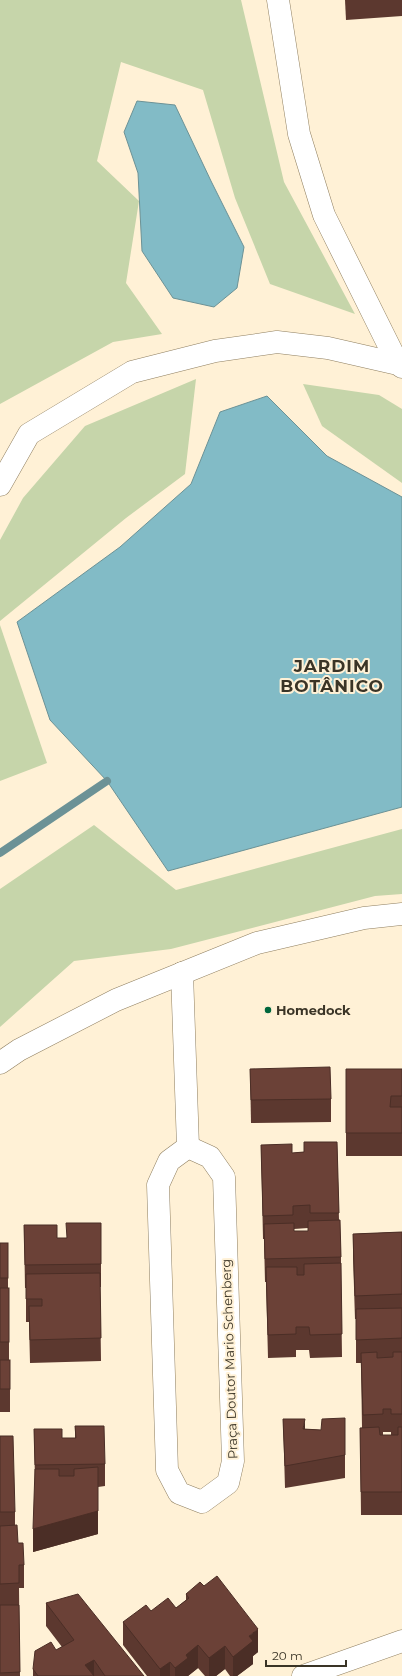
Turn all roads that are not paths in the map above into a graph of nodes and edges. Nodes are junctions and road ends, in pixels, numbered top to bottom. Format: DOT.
graph roads {
  1 [pos="278,0"];
  2 [pos="401,364"];
  3 [pos="0,485"];
  4 [pos="402,914"];
  5 [pos="182,973"];
  6 [pos="0,1063"];
  7 [pos="188,1147"];
  8 [pos="402,1641"];
  9 [pos="303,1676"];
  1 -- 2 [label="street"];
  2 -- 3 [label="street"];
  4 -- 5 [label="street"];
  5 -- 6 [label="street"];
  5 -- 7 [label="street"];
  7 -- 7 [label="street, Praça Doutor Mario Schenberg"];
  8 -- 9 [label="street"];
}
